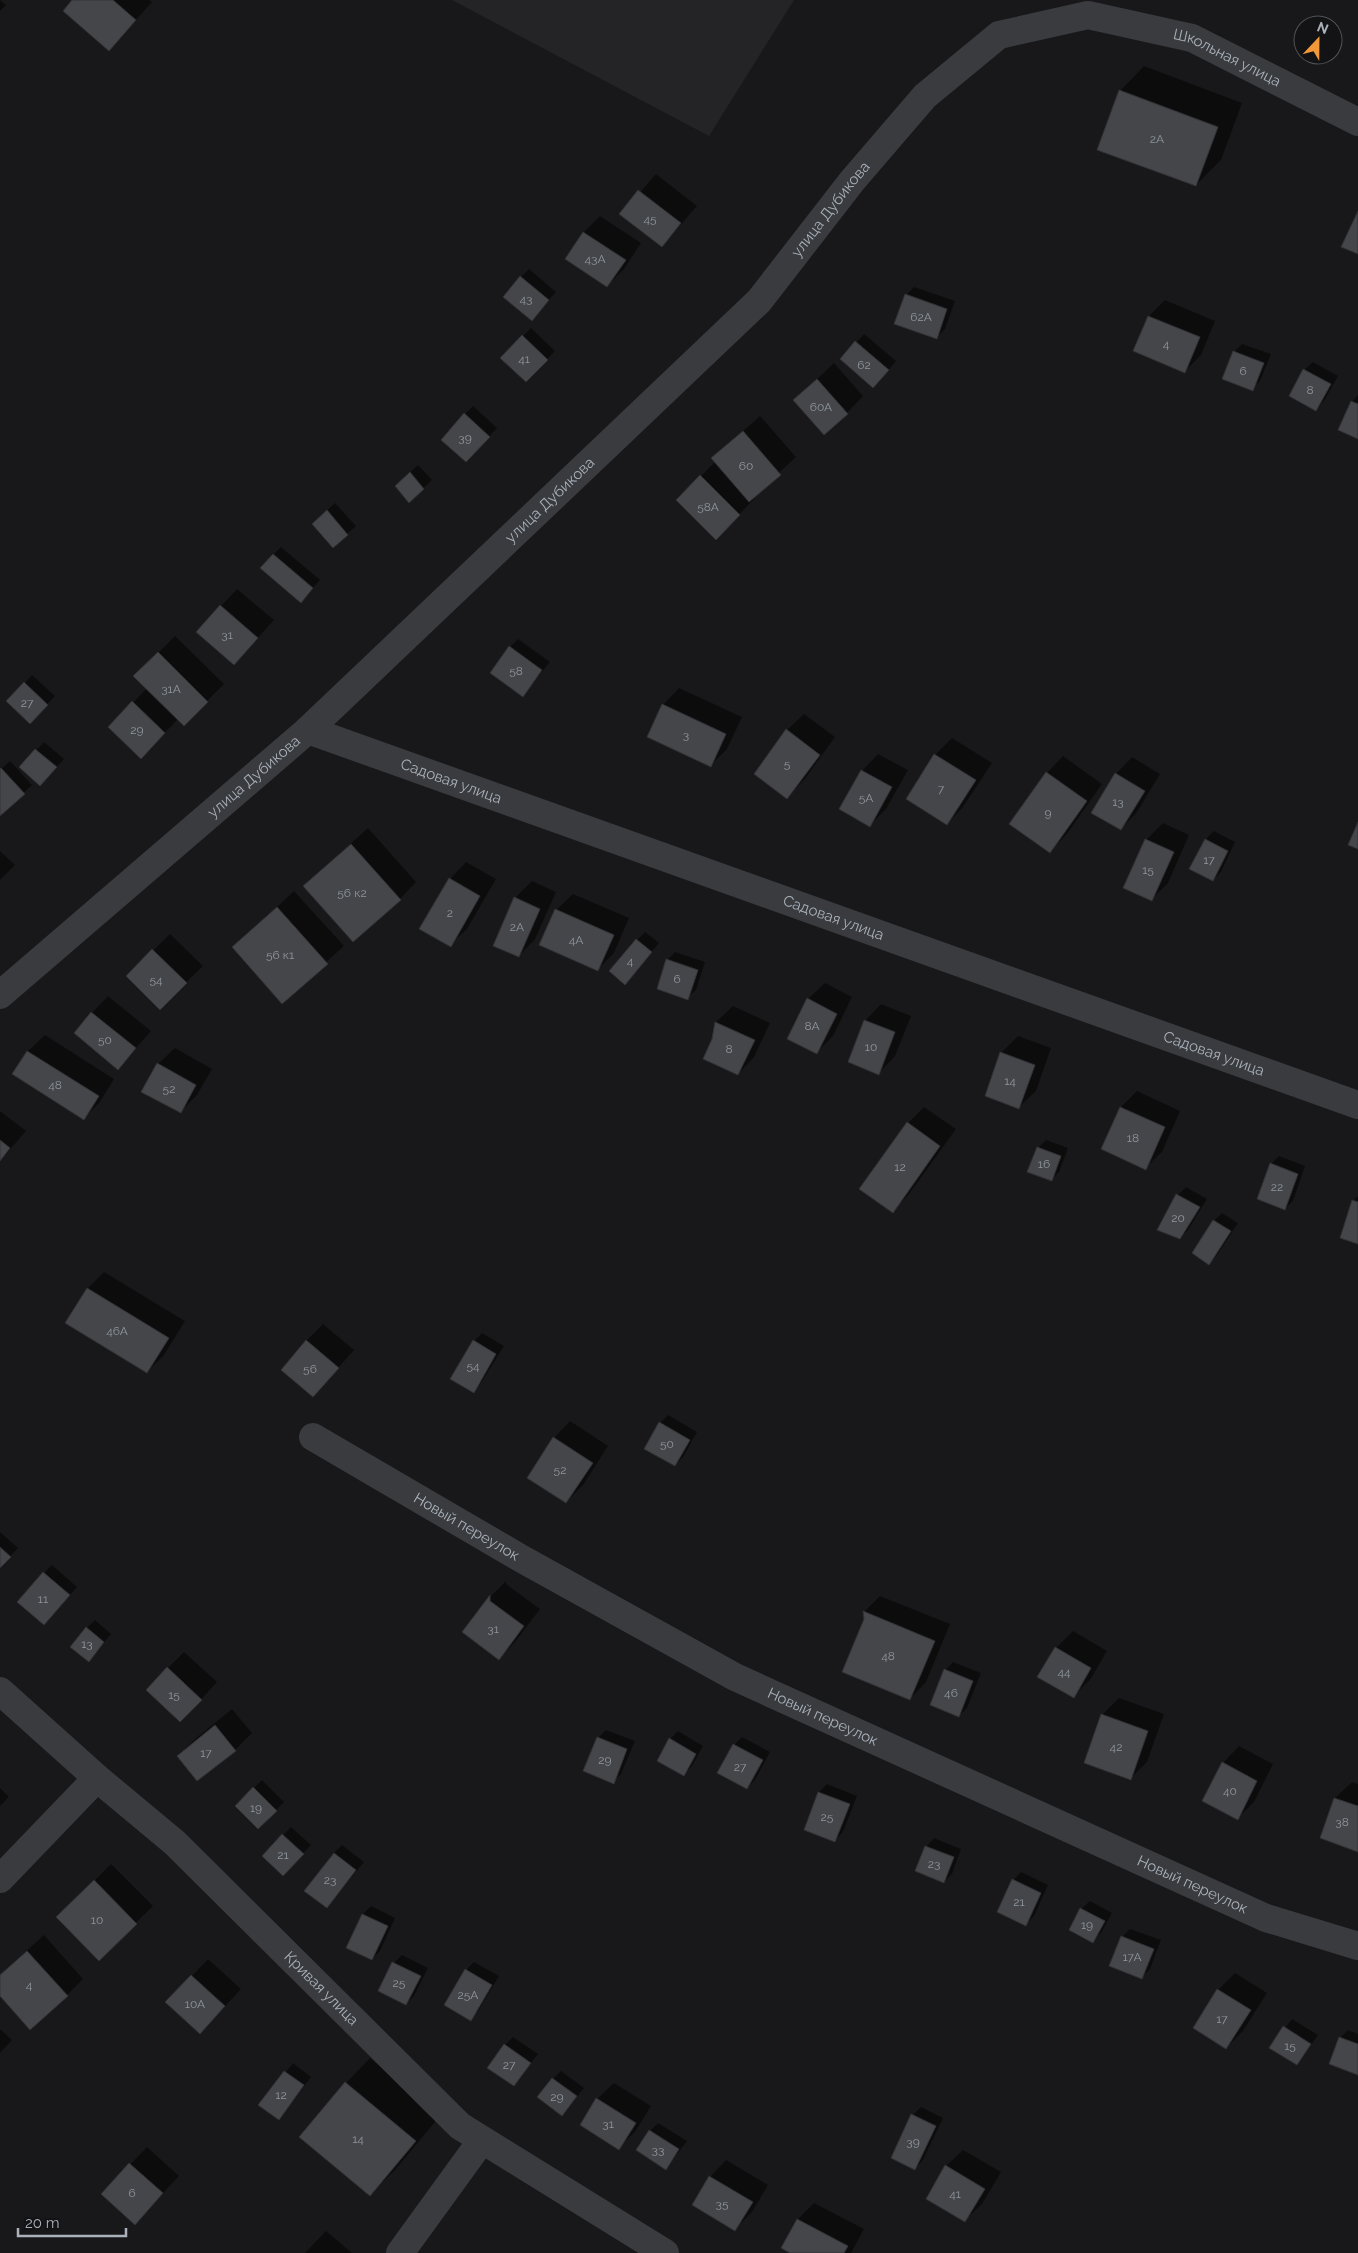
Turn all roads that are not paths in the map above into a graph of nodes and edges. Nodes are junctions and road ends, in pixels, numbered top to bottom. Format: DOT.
graph roads {
  1 [pos="1088,15"];
  2 [pos="1358,122"];
  3 [pos="308,730"];
  4 [pos="0,995"];
  5 [pos="1358,1104"];
  6 [pos="313,1436"];
  7 [pos="0,1691"];
  8 [pos="97,1778"];
  9 [pos="0,1879"];
  10 [pos="1358,1946"];
  11 [pos="482,2140"];
  12 [pos="400,2253"];
  13 [pos="665,2253"];
  1 -- 2 [label="street, Школьная улица"];
  1 -- 3 [label="street, улица Дубикова"];
  3 -- 4 [label="street, улица Дубикова"];
  3 -- 5 [label="street, Садовая улица"];
  6 -- 10 [label="street, Новый переулок"];
  7 -- 8 [label="street, Кривая улица"];
  8 -- 9 [label="street"];
  8 -- 11 [label="street, Кривая улица"];
  11 -- 12 [label="street"];
  11 -- 13 [label="street, Кривая улица"];
}
